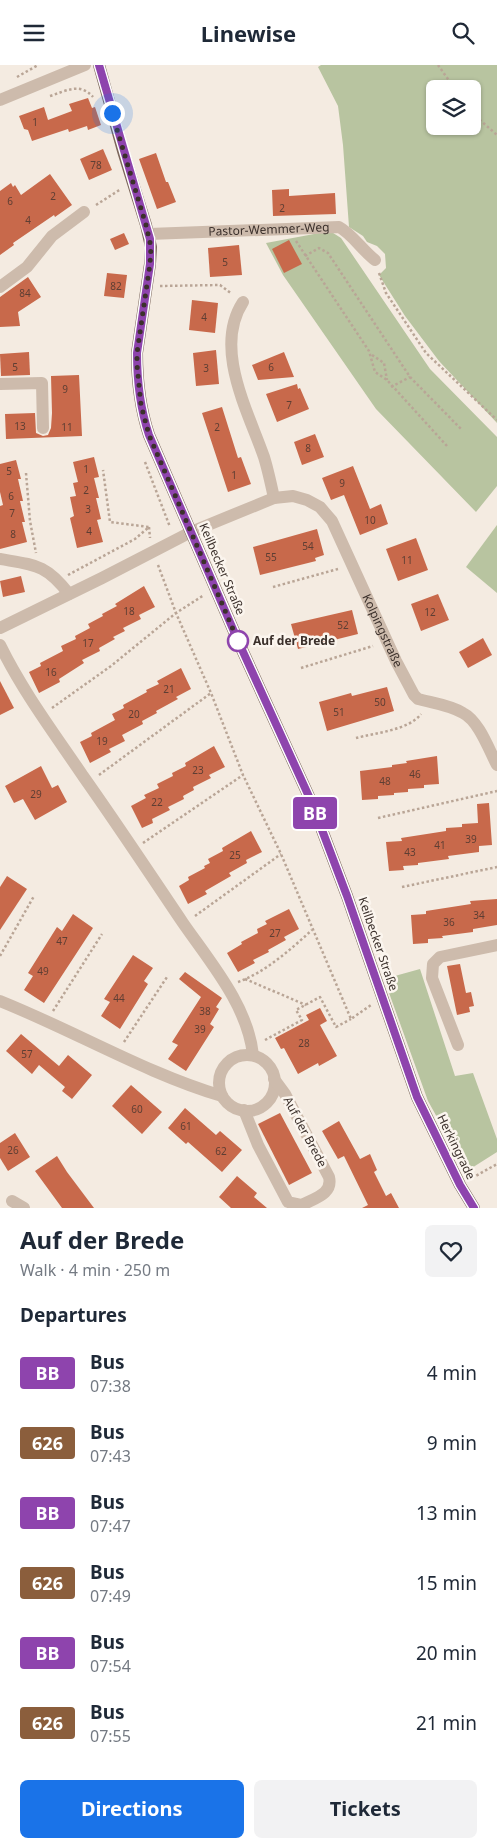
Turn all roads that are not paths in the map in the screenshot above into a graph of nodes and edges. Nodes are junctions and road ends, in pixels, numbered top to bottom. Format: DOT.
graph roads {
  1 [pos="85,65"];
  2 [pos="99,65"];
  3 [pos="0,100"];
  4 [pos="84,212"];
  5 [pos="149,234"];
  6 [pos="376,260"];
  7 [pos="0,287"];
  8 [pos="243,302"];
  9 [pos="0,384"];
  10 [pos="43,428"];
  11 [pos="274,498"];
  12 [pos="191,532"];
  13 [pos="0,559"];
  14 [pos="69,594"];
  15 [pos="0,628"];
  16 [pos="0,645"];
  17 [pos="497,765"];
  18 [pos="497,945"];
  19 [pos="0,1001"];
  20 [pos="458,1045"];
  21 [pos="253,1051"];
  22 [pos="274,1079"];
  23 [pos="222,1096"];
  24 [pos="417,1097"];
  25 [pos="244,1111"];
  26 [pos="474,1208"];
  1 -- 3 [label="street"];
  2 -- 5 [label="main road, Keilbecker Straße"];
  4 -- 7 [label="street"];
  5 -- 6 [label="street, Pastor-Wemmer-Weg"];
  5 -- 12 [label="main road, Keilbecker Straße"];
  8 -- 11 [label="street"];
  9 -- 10 [label="street"];
  11 -- 12 [label="street, Kolpingstraße"];
  11 -- 17 [label="street, Kolpingstraße"];
  12 -- 14 [label="street"];
  12 -- 24 [label="main road, Keilbecker Straße"];
  13 -- 14 [label="street"];
  14 -- 15 [label="street"];
  16 -- 21 [label="street"];
  18 -- 20 [label="street"];
  19 -- 23 [label="street"];
  21 -- 22 [label="street, Auf der Brede"];
  21 -- 23 [label="street"];
  22 -- 25 [label="street, Auf der Brede"];
  22 -- 25 [label="street, Auf der Brede"];
  23 -- 25 [label="street"];
  24 -- 26 [label="main road, Herkingrade"];
}
